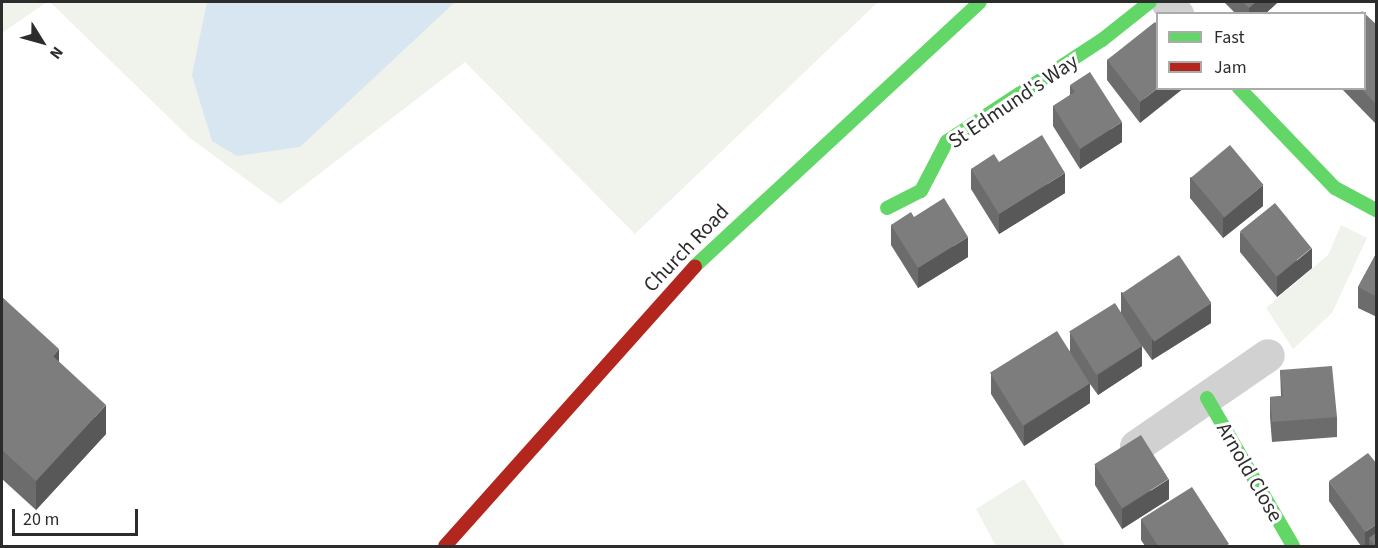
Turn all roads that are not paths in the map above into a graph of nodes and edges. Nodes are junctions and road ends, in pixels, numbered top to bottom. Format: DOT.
graph roads {
  1 [pos="980,2"];
  2 [pos="1150,2"];
  3 [pos="1241,90"];
  4 [pos="887,208"];
  5 [pos="1377,210"];
  6 [pos="1268,355"];
  7 [pos="1207,399"];
  8 [pos="1136,446"];
  9 [pos="445,546"];
  10 [pos="1293,546"];
  1 -- 9 [label="street, Church Road"];
  2 -- 4 [label="street, St Edmund's Way"];
  3 -- 5 [label="street"];
  6 -- 7 [label="street, Arnold Close"];
  7 -- 8 [label="street, Arnold Close"];
  7 -- 10 [label="street, Arnold Close"];
}
